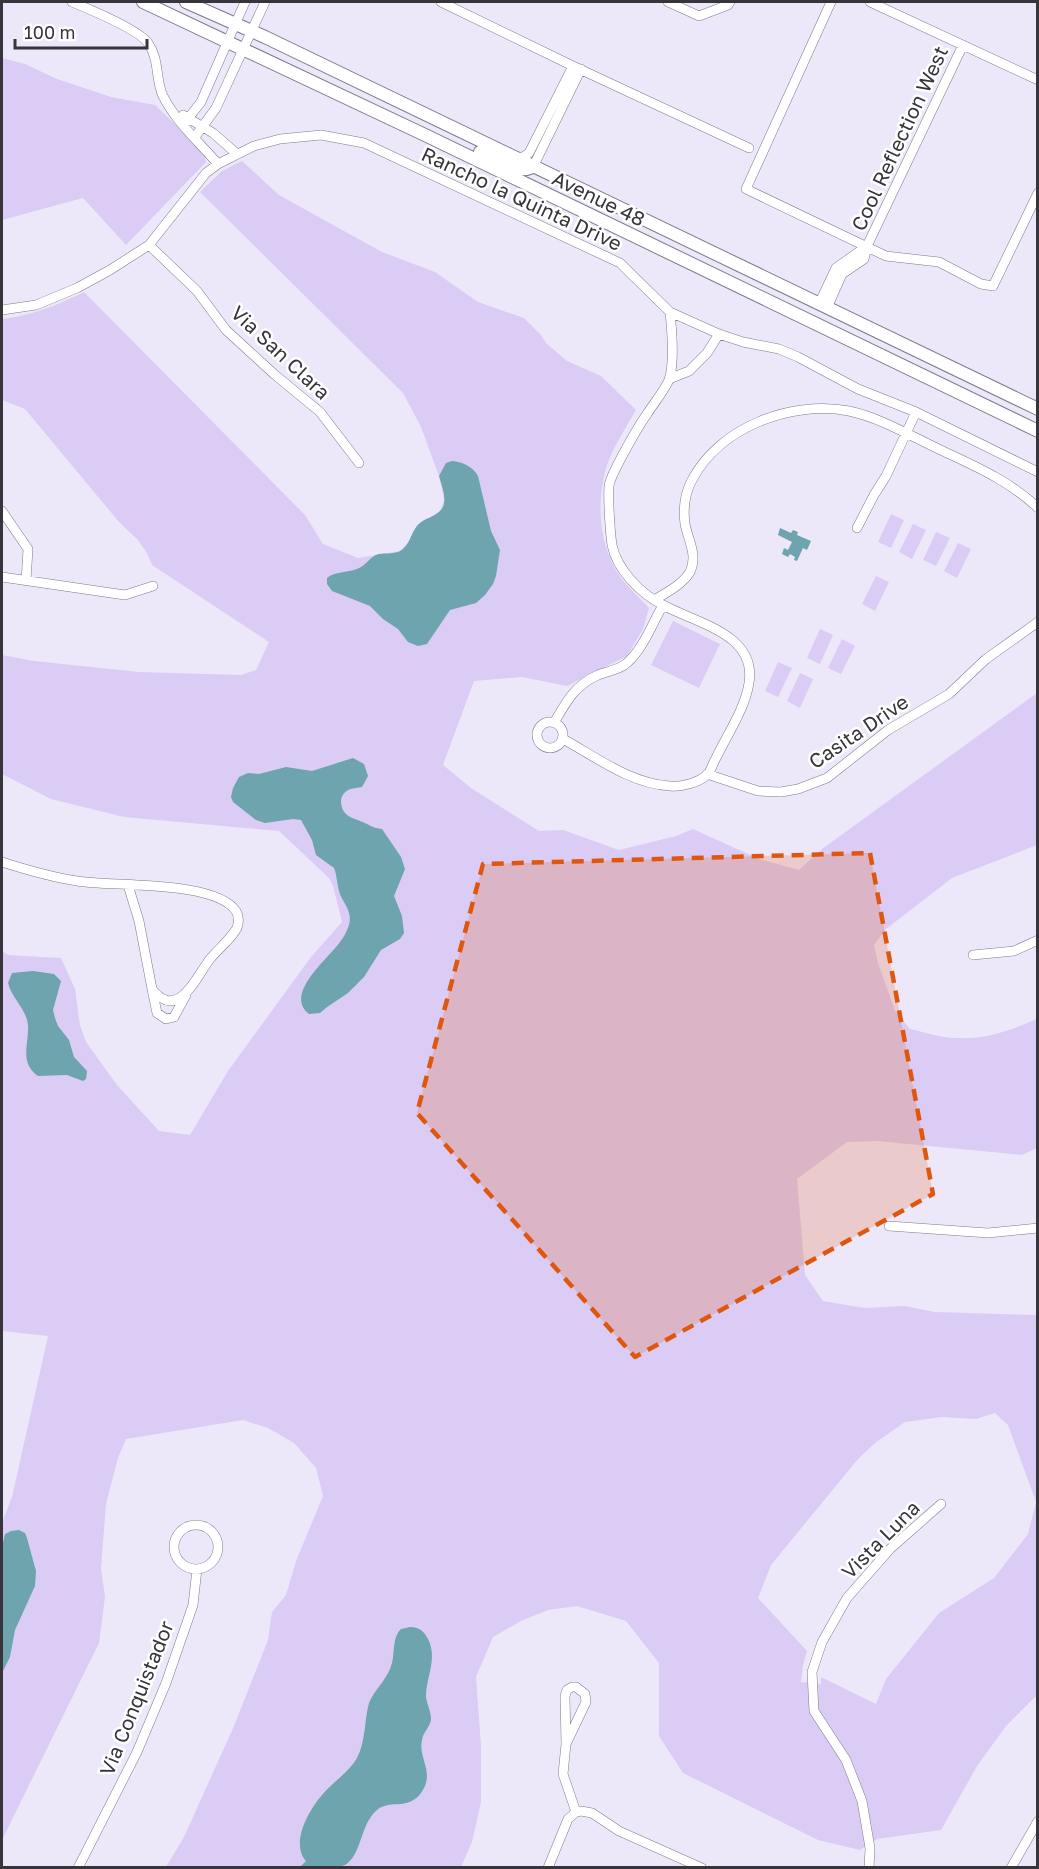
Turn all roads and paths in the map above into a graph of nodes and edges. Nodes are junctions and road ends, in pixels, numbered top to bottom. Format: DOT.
graph roads {
  1 [pos="72,2"];
  2 [pos="143,2"];
  3 [pos="186,2"];
  4 [pos="245,2"];
  5 [pos="265,2"];
  6 [pos="441,2"];
  7 [pos="668,2"];
  8 [pos="730,2"];
  9 [pos="831,2"];
  10 [pos="870,2"];
  11 [pos="235,24"];
  12 [pos="252,32"];
  13 [pos="228,41"];
  14 [pos="963,45"];
  15 [pos="244,48"];
  16 [pos="577,68"];
  17 [pos="1038,80"];
  18 [pos="186,122"];
  19 [pos="203,127"];
  20 [pos="425,135"];
  21 [pos="195,137"];
  22 [pos="749,147"];
  23 [pos="237,154"];
  24 [pos="515,158"];
  25 [pos="218,164"];
  26 [pos="533,167"];
  27 [pos="1038,194"];
  28 [pos="148,245"];
  29 [pos="867,246"];
  30 [pos="711,273"];
  31 [pos="822,307"];
  32 [pos="2,310"];
  33 [pos="670,312"];
  34 [pos="719,334"];
  35 [pos="850,340"];
  36 [pos="669,379"];
  37 [pos="1038,409"];
  38 [pos="916,412"];
  39 [pos="1038,431"];
  40 [pos="905,434"];
  41 [pos="359,463"];
  42 [pos="1038,472"];
  43 [pos="1038,508"];
  44 [pos="2,511"];
  45 [pos="857,528"];
  46 [pos="2,578"];
  47 [pos="26,581"];
  48 [pos="153,586"];
  49 [pos="659,603"];
  50 [pos="1038,622"];
  51 [pos="555,723"];
  52 [pos="562,739"];
  53 [pos="707,774"];
  54 [pos="2,862"];
  55 [pos="129,885"];
  56 [pos="1038,940"];
  57 [pos="973,955"];
  58 [pos="152,988"];
  59 [pos="186,994"];
  60 [pos="888,1226"];
  61 [pos="1038,1228"];
  62 [pos="941,1504"];
  63 [pos="197,1569"];
  64 [pos="566,1744"];
  65 [pos="576,1812"];
  66 [pos="1038,1821"];
  67 [pos="78,1868"];
  68 [pos="548,1868"];
  69 [pos="702,1868"];
  70 [pos="869,1868"];
  71 [pos="1011,1868"];
  1 -- 18 [label="street"];
  2 -- 13 [label="main road, Avenue 48"];
  3 -- 11 [label="main road, Avenue 48"];
  4 -- 11 [label="street"];
  5 -- 12 [label="street"];
  6 -- 16 [label="street"];
  7 -- 8 [label="street"];
  9 -- 29 [label="street, Cool Reflection West"];
  10 -- 14 [label="street, Cool Reflection West"];
  11 -- 12 [label="main road, Avenue 48"];
  11 -- 13 [label="street"];
  12 -- 15 [label="street"];
  12 -- 24 [label="main road, Avenue 48"];
  13 -- 15 [label="main road, Avenue 48"];
  13 -- 18 [label="street"];
  14 -- 17 [label="street, Cool Reflection West"];
  14 -- 29 [label="street, Cool Reflection West"];
  15 -- 19 [label="street"];
  15 -- 20 [label="main road, Avenue 48"];
  16 -- 22 [label="street"];
  16 -- 24 [label="street"];
  16 -- 26 [label="street"];
  18 -- 19 [label="street"];
  18 -- 21 [label="street"];
  19 -- 21 [label="street"];
  19 -- 23 [label="street"];
  20 -- 26 [label="main road"];
  20 -- 30 [label="main road, Avenue 48"];
  21 -- 25 [label="street"];
  23 -- 25 [label="street, Rancho la Quinta Drive"];
  23 -- 33 [label="street, Rancho la Quinta Drive"];
  24 -- 26 [label="main road, Avenue 48"];
  25 -- 28 [label="street, Rancho la Quinta Drive"];
  26 -- 31 [label="main road, Avenue 48"];
  27 -- 29 [label="street, Cool Reflection West"];
  28 -- 32 [label="street, Rancho la Quinta Drive"];
  28 -- 41 [label="street, Via San Clara"];
  29 -- 31 [label="street"];
  30 -- 31 [label="main road"];
  30 -- 35 [label="main road, Avenue 48"];
  31 -- 35 [label="main road"];
  31 -- 37 [label="main road, Avenue 48"];
  33 -- 34 [label="street, Rancho la Quinta Drive"];
  33 -- 36 [label="street"];
  34 -- 36 [label="street"];
  34 -- 38 [label="street, Rancho la Quinta Drive"];
  35 -- 39 [label="main road, Avenue 48"];
  36 -- 49 [label="street"];
  38 -- 40 [label="street"];
  38 -- 42 [label="street, Rancho la Quinta Drive"];
  40 -- 43 [label="street"];
  40 -- 45 [label="street"];
  40 -- 49 [label="street"];
  44 -- 47 [label="street"];
  46 -- 47 [label="street"];
  47 -- 48 [label="street"];
  49 -- 51 [label="street"];
  49 -- 53 [label="street"];
  50 -- 53 [label="street, Casita Drive"];
  51 -- 52 [label="street"];
  51 -- 52 [label="street"];
  52 -- 53 [label="street"];
  54 -- 55 [label="street"];
  55 -- 58 [label="street"];
  55 -- 59 [label="street"];
  56 -- 57 [label="street"];
  58 -- 59 [label="street"];
  58 -- 59 [label="street"];
  60 -- 61 [label="street"];
  62 -- 70 [label="street, Vista Luna"];
  63 -- 63 [label="street"];
  63 -- 67 [label="street, Via Conquistador"];
  64 -- 64 [label="street"];
  64 -- 65 [label="street"];
  65 -- 68 [label="street"];
  65 -- 69 [label="street"];
  66 -- 71 [label="street"];
}
